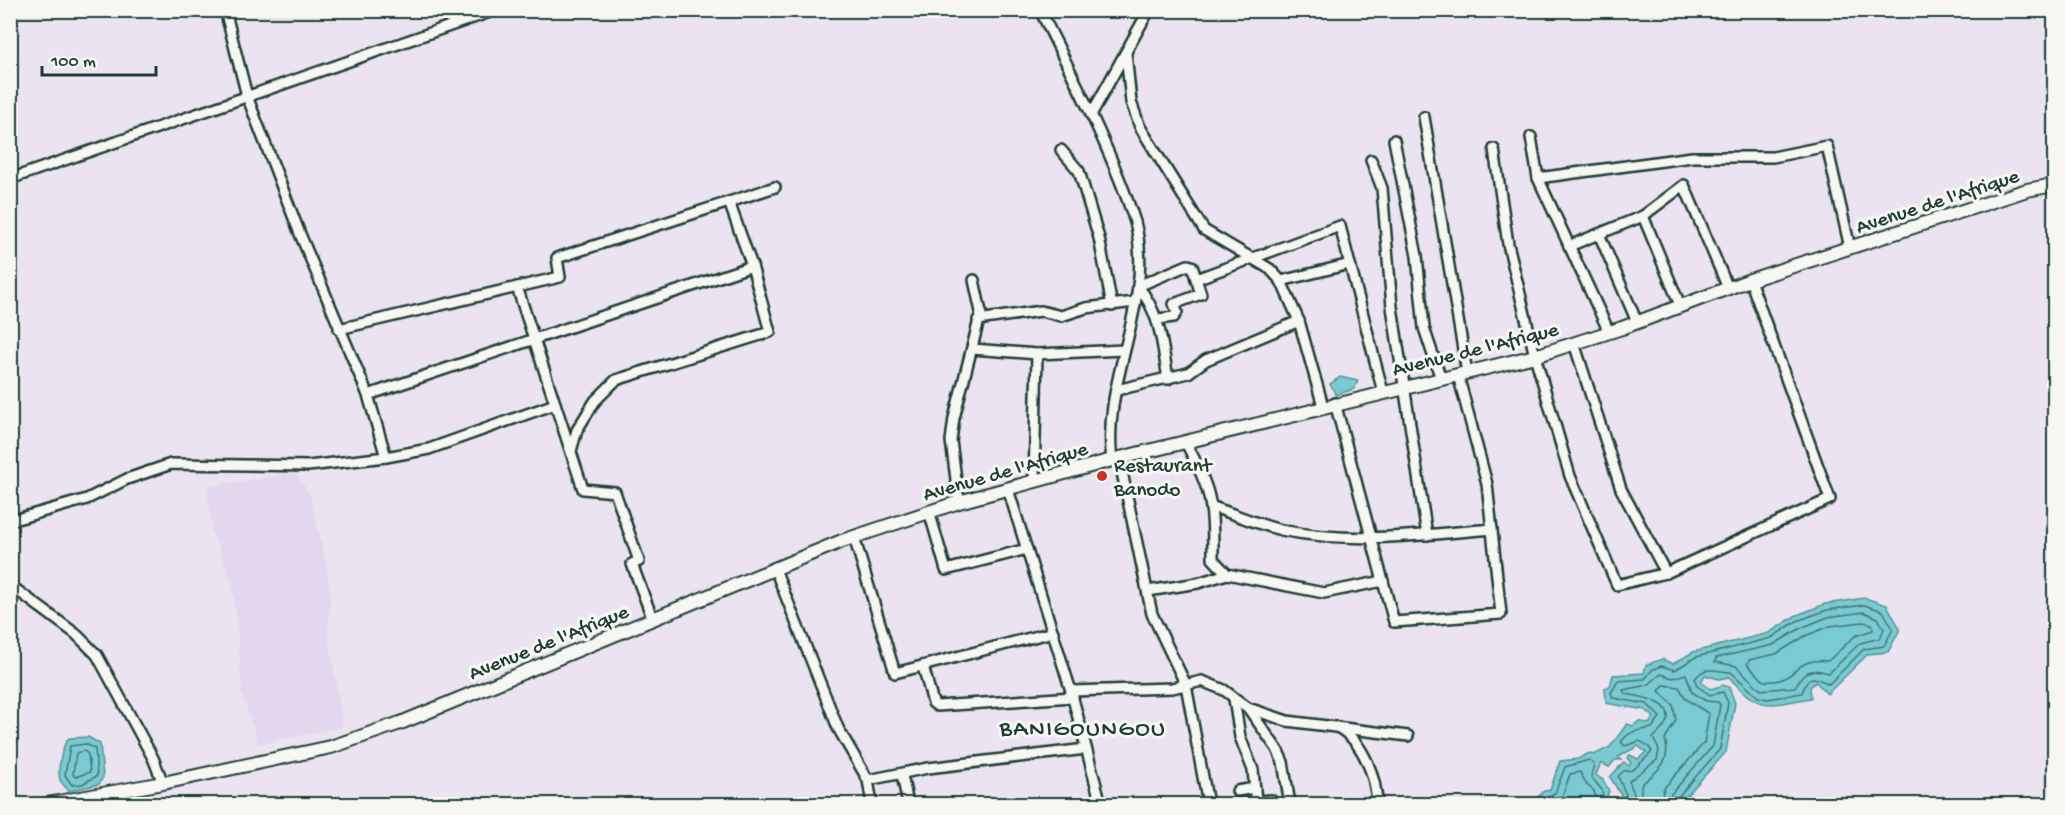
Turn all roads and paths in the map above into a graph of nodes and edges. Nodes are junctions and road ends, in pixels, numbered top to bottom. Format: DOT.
graph roads {
  1 [pos="225,10"];
  2 [pos="496,10"];
  3 [pos="1040,10"];
  4 [pos="1149,10"];
  5 [pos="1126,53"];
  6 [pos="247,96"];
  7 [pos="1091,115"];
  8 [pos="1424,117"];
  9 [pos="1531,137"];
  10 [pos="1394,140"];
  11 [pos="1494,149"];
  12 [pos="1061,150"];
  13 [pos="1371,160"];
  14 [pos="1538,178"];
  15 [pos="10,179"];
  16 [pos="2055,185"];
  17 [pos="776,187"];
  18 [pos="729,202"];
  19 [pos="1643,216"];
  20 [pos="1599,234"];
  21 [pos="1569,246"];
  22 [pos="1850,248"];
  23 [pos="1252,258"];
  24 [pos="1350,264"];
  25 [pos="752,266"];
  26 [pos="974,279"];
  27 [pos="1196,279"];
  28 [pos="1750,280"];
  29 [pos="1281,281"];
  30 [pos="1138,286"];
  31 [pos="517,287"];
  32 [pos="1728,288"];
  33 [pos="1135,302"];
  34 [pos="1680,305"];
  35 [pos="1112,306"];
  36 [pos="1158,319"];
  37 [pos="978,320"];
  38 [pos="1299,321"];
  39 [pos="1637,321"];
  40 [pos="339,329"];
  41 [pos="1609,332"];
  42 [pos="534,339"];
  43 [pos="1574,343"];
  44 [pos="972,349"];
  45 [pos="1124,350"];
  46 [pos="1037,354"];
  47 [pos="1534,356"];
  48 [pos="1462,374"];
  49 [pos="1168,378"];
  50 [pos="1441,379"];
  51 [pos="1406,387"];
  52 [pos="1117,390"];
  53 [pos="1383,392"];
  54 [pos="368,395"];
  55 [pos="555,404"];
  56 [pos="1329,404"];
  57 [pos="1185,441"];
  58 [pos="570,452"];
  59 [pos="386,458"];
  60 [pos="1115,459"];
  61 [pos="1034,481"];
  62 [pos="1008,489"];
  63 [pos="959,502"];
  64 [pos="1213,507"];
  65 [pos="929,511"];
  66 [pos="10,520"];
  67 [pos="1492,529"];
  68 [pos="1427,535"];
  69 [pos="854,537"];
  70 [pos="1372,539"];
  71 [pos="1027,549"];
  72 [pos="775,569"];
  73 [pos="1666,573"];
  74 [pos="1227,574"];
  75 [pos="1383,581"];
  76 [pos="10,585"];
  77 [pos="1148,591"];
  78 [pos="653,620"];
  79 [pos="1053,632"];
  80 [pos="923,666"];
  81 [pos="1186,685"];
  82 [pos="1072,694"];
  83 [pos="1234,699"];
  84 [pos="1248,708"];
  85 [pos="1332,725"];
  86 [pos="1408,736"];
  87 [pos="1086,750"];
  88 [pos="902,775"];
  89 [pos="868,780"];
  90 [pos="163,783"];
  91 [pos="1255,788"];
  92 [pos="1237,791"];
  93 [pos="97,800"];
  94 [pos="1271,800"];
  95 [pos="47,804"];
  96 [pos="872,804"];
  97 [pos="908,804"];
  98 [pos="1101,804"];
  99 [pos="1208,804"];
  100 [pos="1290,804"];
  101 [pos="1377,804"];
  1 -- 6 [label="street"];
  2 -- 6 [label="street"];
  3 -- 7 [label="street"];
  4 -- 5 [label="street"];
  5 -- 7 [label="street"];
  5 -- 23 [label="street"];
  6 -- 15 [label="street"];
  6 -- 40 [label="street"];
  7 -- 30 [label="street"];
  8 -- 48 [label="street"];
  9 -- 14 [label="street"];
  10 -- 50 [label="street"];
  11 -- 47 [label="street"];
  12 -- 35 [label="street"];
  13 -- 51 [label="street"];
  14 -- 21 [label="street"];
  14 -- 22 [label="street"];
  16 -- 22 [label="main road, Avenue de l'Afrique"];
  17 -- 18 [label="street"];
  18 -- 25 [label="street"];
  18 -- 31 [label="street"];
  19 -- 20 [label="street"];
  19 -- 32 [label="street"];
  19 -- 34 [label="street"];
  20 -- 21 [label="street"];
  20 -- 39 [label="street"];
  21 -- 41 [label="street"];
  22 -- 28 [label="main road, Avenue de l'Afrique"];
  23 -- 24 [label="street"];
  23 -- 27 [label="street"];
  23 -- 29 [label="street"];
  24 -- 29 [label="street"];
  24 -- 53 [label="street"];
  25 -- 42 [label="street"];
  25 -- 58 [label="street"];
  26 -- 37 [label="street"];
  27 -- 30 [label="street"];
  27 -- 36 [label="street"];
  28 -- 32 [label="main road, Avenue de l'Afrique"];
  28 -- 73 [label="street"];
  29 -- 38 [label="street"];
  30 -- 33 [label="street"];
  30 -- 36 [label="street"];
  31 -- 40 [label="street"];
  31 -- 42 [label="street"];
  32 -- 34 [label="main road, Avenue de l'Afrique"];
  33 -- 35 [label="street"];
  33 -- 45 [label="street"];
  34 -- 39 [label="main road, Avenue de l'Afrique"];
  35 -- 37 [label="street"];
  36 -- 49 [label="street"];
  37 -- 44 [label="street"];
  38 -- 49 [label="street"];
  38 -- 56 [label="street"];
  39 -- 41 [label="main road, Avenue de l'Afrique"];
  40 -- 54 [label="street"];
  41 -- 43 [label="main road, Avenue de l'Afrique"];
  42 -- 54 [label="street"];
  42 -- 55 [label="street"];
  43 -- 47 [label="main road, Avenue de l'Afrique"];
  43 -- 73 [label="street"];
  44 -- 46 [label="street"];
  44 -- 63 [label="street"];
  45 -- 46 [label="street"];
  45 -- 52 [label="street"];
  46 -- 61 [label="street"];
  47 -- 48 [label="main road, Avenue de l'Afrique"];
  47 -- 73 [label="street"];
  48 -- 50 [label="main road, Avenue de l'Afrique"];
  48 -- 67 [label="street"];
  49 -- 52 [label="street"];
  50 -- 51 [label="main road, Avenue de l'Afrique"];
  51 -- 53 [label="main road, Avenue de l'Afrique"];
  51 -- 68 [label="street"];
  52 -- 60 [label="street"];
  53 -- 56 [label="main road, Avenue de l'Afrique"];
  54 -- 59 [label="street"];
  55 -- 58 [label="street"];
  55 -- 59 [label="street"];
  56 -- 57 [label="main road, Avenue de l'Afrique"];
  56 -- 70 [label="street"];
  57 -- 60 [label="main road, Avenue de l'Afrique"];
  57 -- 64 [label="street"];
  58 -- 78 [label="street"];
  59 -- 66 [label="street"];
  60 -- 61 [label="main road, Avenue de l'Afrique"];
  60 -- 77 [label="street"];
  61 -- 62 [label="main road, Avenue de l'Afrique"];
  62 -- 63 [label="main road, Avenue de l'Afrique"];
  62 -- 71 [label="street"];
  63 -- 65 [label="main road, Avenue de l'Afrique"];
  64 -- 70 [label="street"];
  64 -- 74 [label="street"];
  65 -- 69 [label="main road, Avenue de l'Afrique"];
  65 -- 71 [label="street"];
  67 -- 68 [label="street"];
  67 -- 75 [label="street"];
  68 -- 70 [label="street"];
  69 -- 72 [label="main road, Avenue de l'Afrique"];
  69 -- 80 [label="street"];
  70 -- 75 [label="street"];
  71 -- 79 [label="street"];
  72 -- 78 [label="main road, Avenue de l'Afrique"];
  72 -- 89 [label="street"];
  74 -- 75 [label="street"];
  74 -- 77 [label="street"];
  76 -- 90 [label="street"];
  77 -- 81 [label="street"];
  78 -- 90 [label="main road, Avenue de l'Afrique"];
  79 -- 80 [label="street"];
  79 -- 82 [label="street"];
  80 -- 82 [label="street"];
  81 -- 82 [label="street"];
  81 -- 83 [label="street"];
  81 -- 99 [label="street"];
  82 -- 87 [label="street"];
  83 -- 84 [label="street"];
  83 -- 91 [label="street"];
  84 -- 85 [label="street"];
  84 -- 100 [label="street"];
  85 -- 86 [label="street"];
  85 -- 101 [label="street"];
  87 -- 88 [label="street"];
  87 -- 98 [label="street"];
  88 -- 89 [label="street"];
  88 -- 97 [label="street"];
  89 -- 96 [label="street"];
  90 -- 93 [label="main road, Avenue de l'Afrique"];
  91 -- 92 [label="street"];
  91 -- 94 [label="street"];
  93 -- 95 [label="main road, Avenue de l'Afrique"];
}
